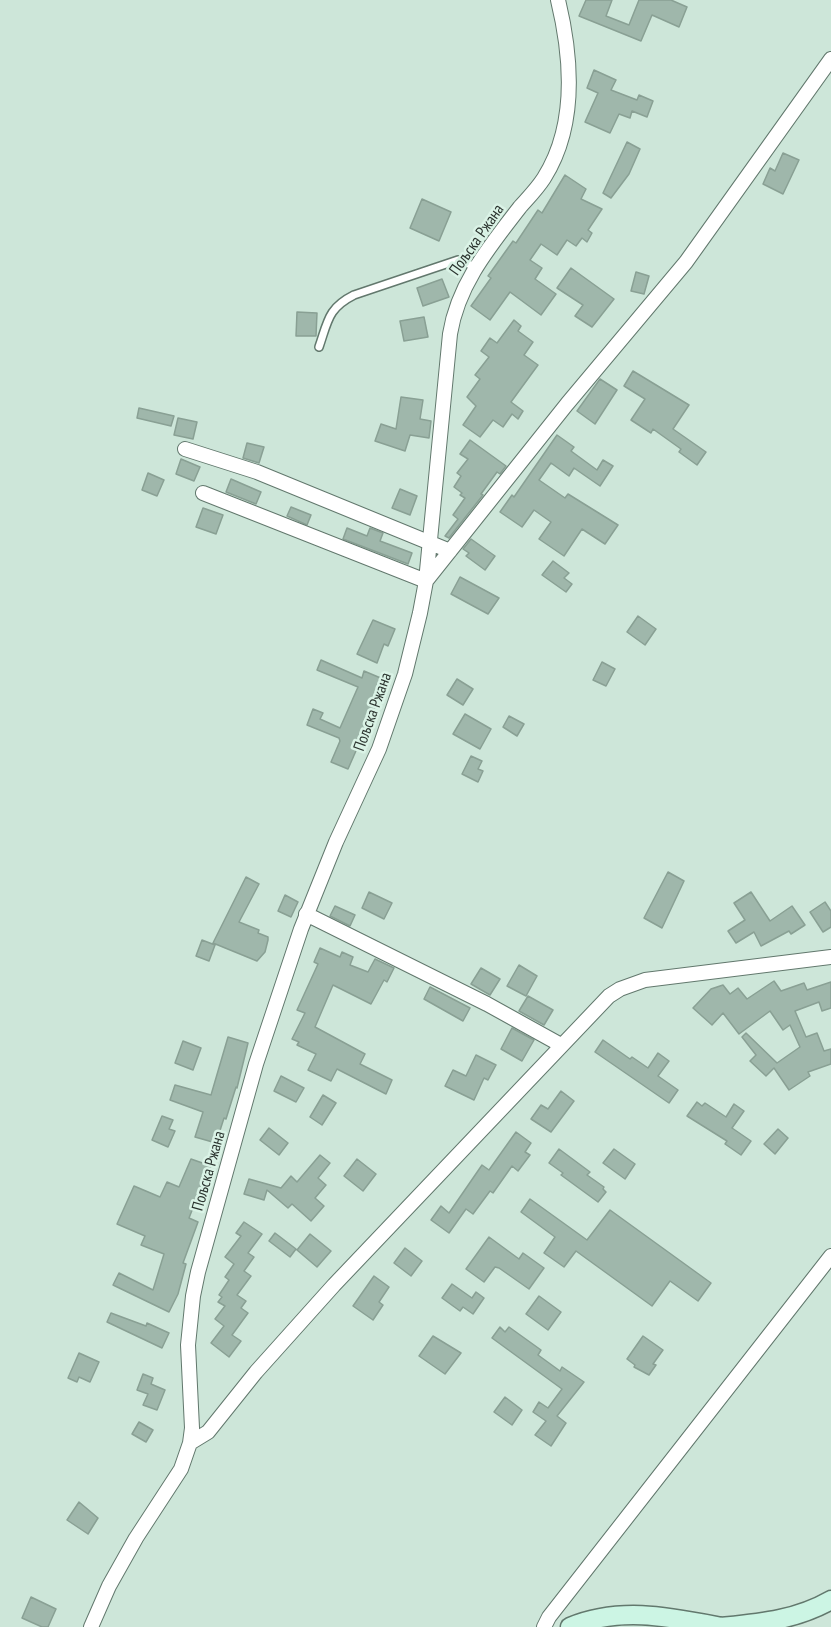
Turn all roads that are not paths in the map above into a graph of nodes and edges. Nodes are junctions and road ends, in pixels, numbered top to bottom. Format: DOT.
graph roads {
  1 [pos="558,0"];
  2 [pos="831,59"];
  3 [pos="476,267"];
  4 [pos="319,347"];
  5 [pos="185,449"];
  6 [pos="203,493"];
  7 [pos="430,543"];
  8 [pos="450,551"];
  9 [pos="426,582"];
  10 [pos="306,914"];
  11 [pos="831,957"];
  12 [pos="561,1045"];
  13 [pos="831,1256"];
  14 [pos="190,1443"];
  15 [pos="831,1600"];
  16 [pos="662,1616"];
  17 [pos="91,1627"];
  18 [pos="543,1627"];
  19 [pos="570,1627"];
  20 [pos="687,1627"];
  21 [pos="721,1627"];
  1 -- 3 [label="street, Пољска Ржана"];
  2 -- 8 [label="street"];
  3 -- 4 [label="lane"];
  3 -- 7 [label="street, Пољска Ржана"];
  5 -- 7 [label="street"];
  6 -- 9 [label="street"];
  7 -- 8 [label="street"];
  7 -- 9 [label="street, Пољска Ржана"];
  8 -- 9 [label="street"];
  9 -- 10 [label="street, Пољска Ржана"];
  10 -- 12 [label="street"];
  10 -- 14 [label="street, Пољска Ржана"];
  11 -- 12 [label="street"];
  12 -- 14 [label="street"];
  13 -- 18 [label="street"];
  14 -- 17 [label="street, Пољска Ржана"];
  15 -- 21 [label="main road"];
  16 -- 19 [label="main road"];
  16 -- 20 [label="main road"];
  16 -- 21 [label="main road"];
}
